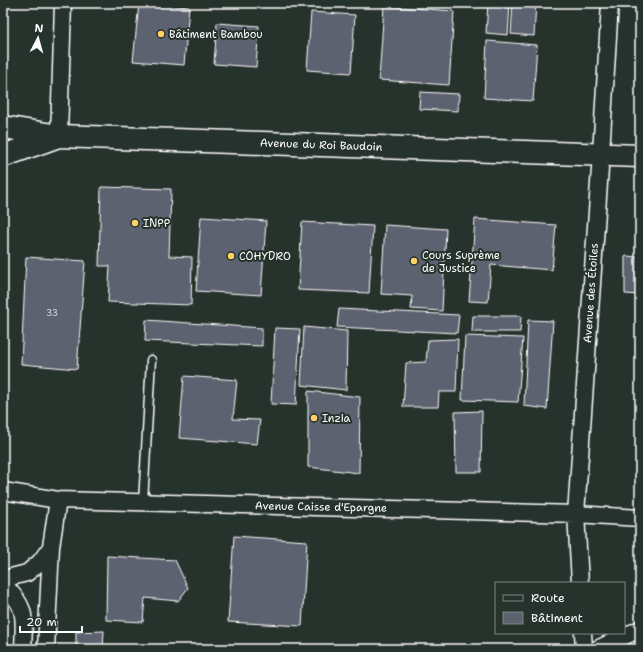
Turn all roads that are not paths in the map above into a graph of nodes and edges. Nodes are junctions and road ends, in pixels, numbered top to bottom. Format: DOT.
graph roads {
  1 [pos="63,3"];
  2 [pos="610,3"];
  3 [pos="3,127"];
  4 [pos="59,136"];
  5 [pos="601,154"];
  6 [pos="3,156"];
  7 [pos="640,156"];
  8 [pos="150,360"];
  9 [pos="3,491"];
  10 [pos="58,500"];
  11 [pos="143,503"];
  12 [pos="576,514"];
  13 [pos="640,518"];
  14 [pos="51,547"];
  15 [pos="3,579"];
  16 [pos="580,582"];
  17 [pos="3,584"];
  18 [pos="640,629"];
  19 [pos="583,634"];
  20 [pos="23,649"];
  21 [pos="46,649"];
  22 [pos="584,649"];
  23 [pos="597,649"];
  1 -- 4 [label="street"];
  2 -- 5 [label="street, Avenue des Étoiles"];
  3 -- 4 [label="street, Avenue du Roi Baudoin"];
  4 -- 5 [label="street, Avenue du Roi Baudoin"];
  4 -- 6 [label="street"];
  5 -- 7 [label="street, Avenue du Roi Baudoin"];
  5 -- 12 [label="street, Avenue des Étoiles"];
  8 -- 11 [label="lane"];
  9 -- 10 [label="street, Avenue Caisse d'Epargne"];
  10 -- 11 [label="street, Avenue Caisse d'Epargne"];
  10 -- 14 [label="street"];
  11 -- 12 [label="street, Avenue Caisse d'Epargne"];
  12 -- 13 [label="street, Avenue Caisse d'Epargne"];
  12 -- 16 [label="street, Avenue des Étoiles"];
  14 -- 15 [label="street"];
  14 -- 21 [label="street"];
  17 -- 20 [label="street"];
  18 -- 23 [label="street"];
  19 -- 22 [label="street"];
}
